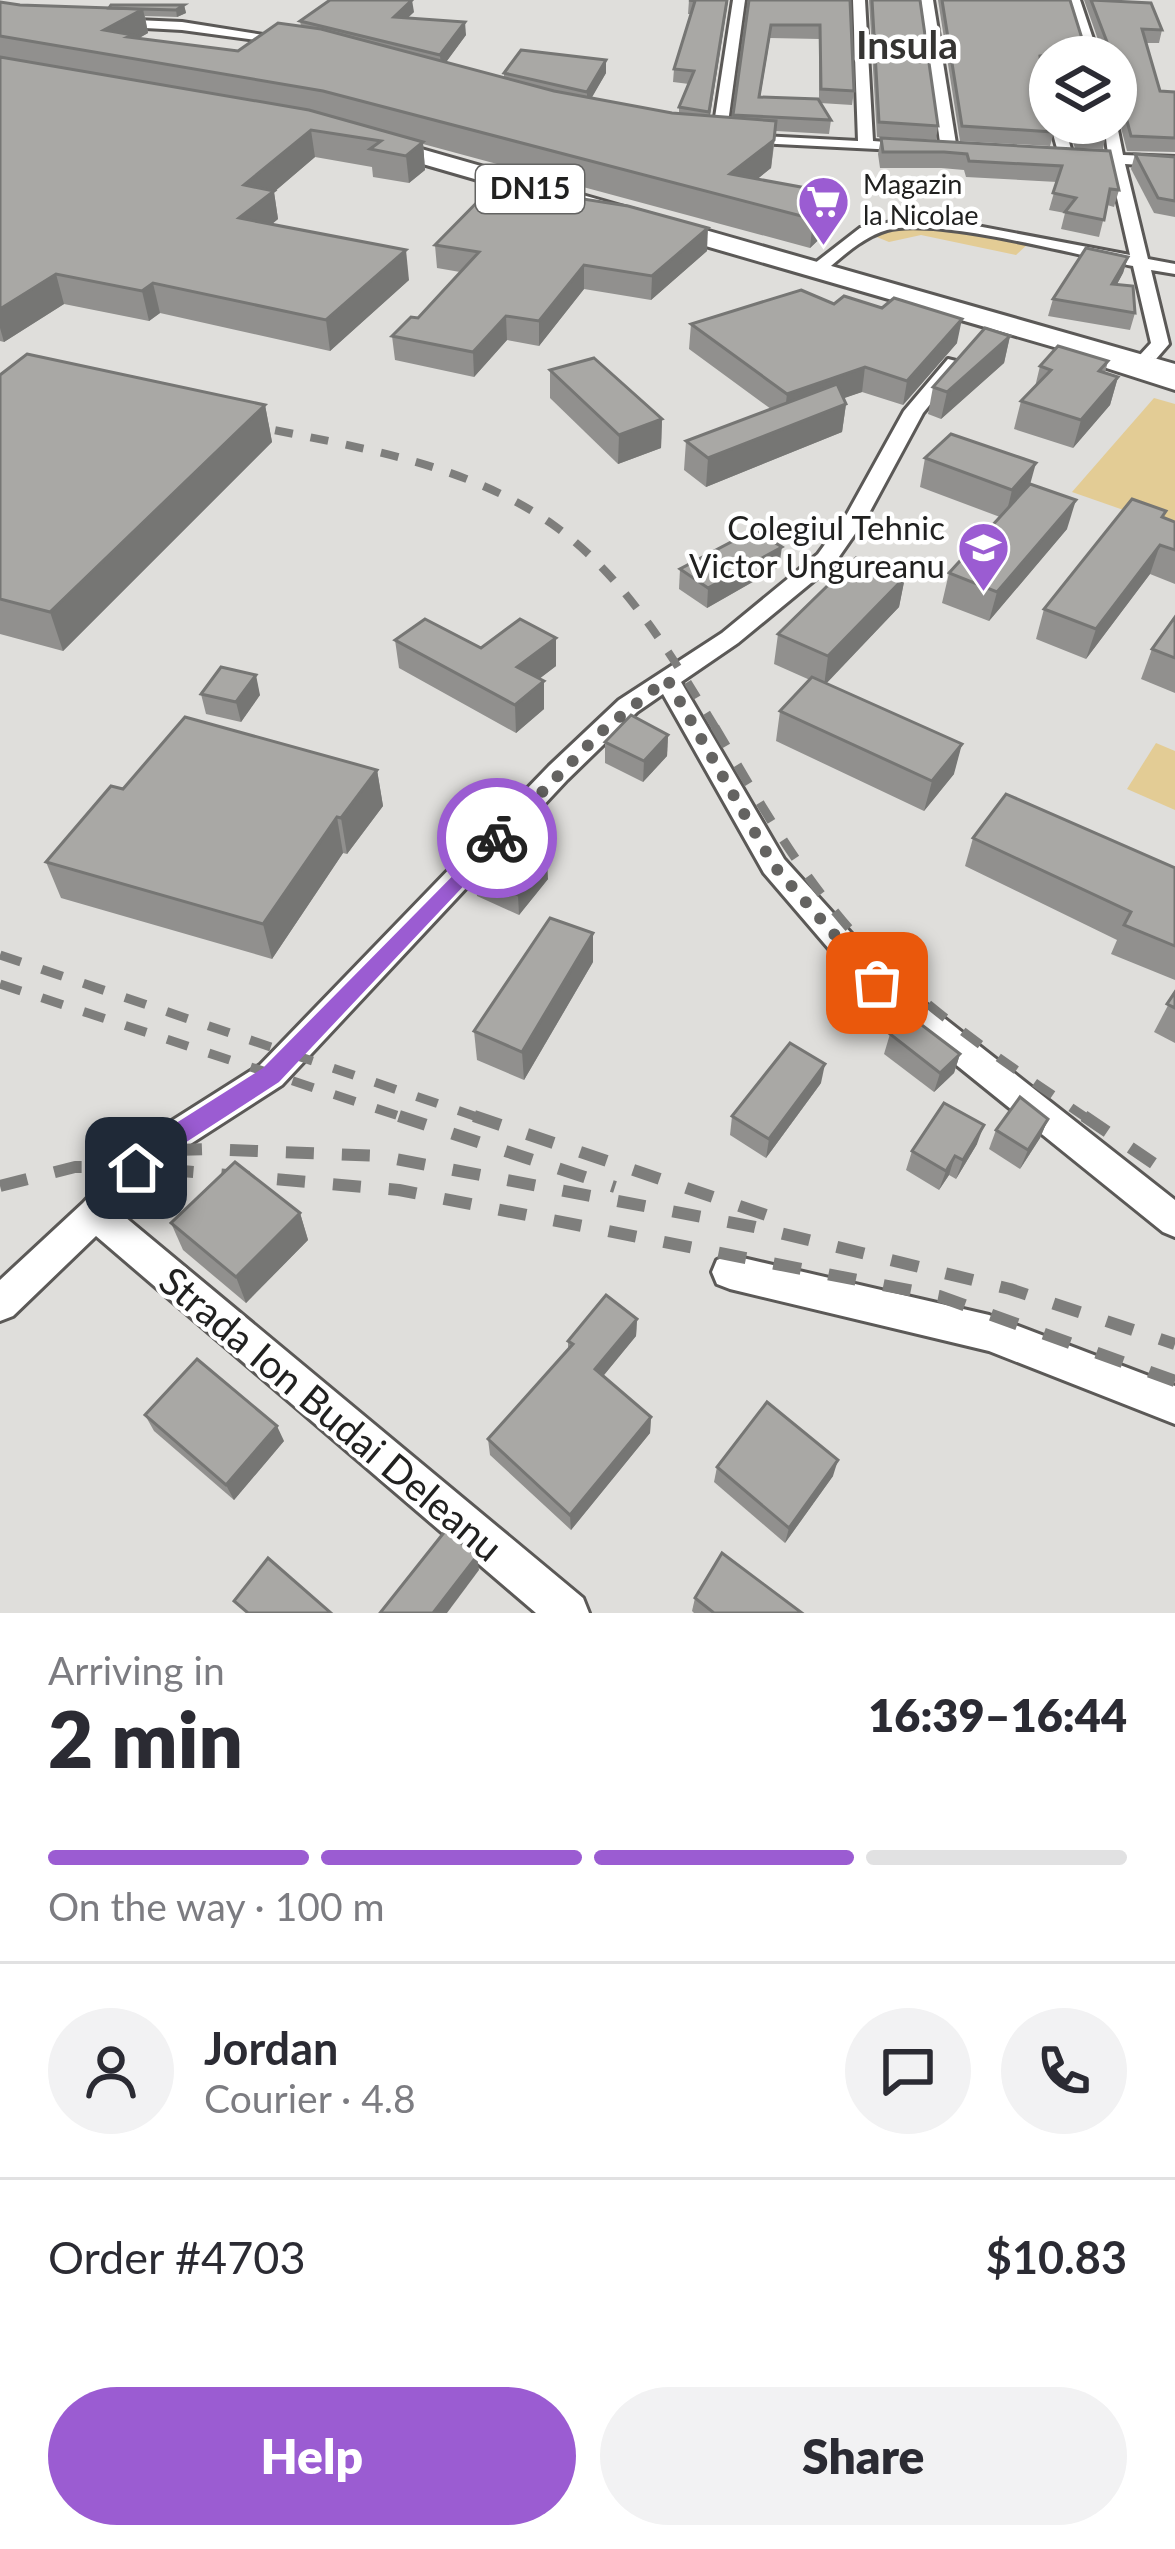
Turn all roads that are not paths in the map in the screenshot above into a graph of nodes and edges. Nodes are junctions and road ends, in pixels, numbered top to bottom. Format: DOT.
graph roads {
  1 [pos="739,0"];
  2 [pos="860,0"];
  3 [pos="927,0"];
  4 [pos="1074,0"];
  5 [pos="86,23"];
  6 [pos="1085,36"];
  7 [pos="308,43"];
  8 [pos="697,134"];
  9 [pos="353,137"];
  10 [pos="719,137"];
  11 [pos="1062,144"];
  12 [pos="1116,144"];
  13 [pos="866,146"];
  14 [pos="949,150"];
  15 [pos="972,151"];
  16 [pos="1042,155"];
  17 [pos="1065,156"];
  18 [pos="1119,159"];
  19 [pos="1175,162"];
  20 [pos="1142,262"];
  21 [pos="819,268"];
  22 [pos="1175,269"];
  23 [pos="995,320"];
  24 [pos="1166,371"];
  25 [pos="667,679"];
  26 [pos="95,1214"];
  27 [pos="1175,1222"];
  28 [pos="730,1272"];
  29 [pos="0,1304"];
  30 [pos="1175,1406"];
  31 [pos="568,1613"];
  1 -- 10 [label="street"];
  2 -- 13 [label="street"];
  3 -- 14 [label="street"];
  4 -- 6 [label="street"];
  5 -- 7 [label="street"];
  8 -- 10 [label="street"];
  9 -- 21 [label="main road, DN15"];
  10 -- 13 [label="street"];
  11 -- 17 [label="street"];
  12 -- 18 [label="street"];
  13 -- 14 [label="street"];
  14 -- 15 [label="street"];
  16 -- 17 [label="street"];
  17 -- 18 [label="street"];
  18 -- 19 [label="street"];
  18 -- 20 [label="street"];
  20 -- 21 [label="street"];
  20 -- 22 [label="street"];
  20 -- 24 [label="street"];
  21 -- 23 [label="main road, DN15"];
  23 -- 24 [label="main road, DN15"];
  23 -- 25 [label="street"];
  25 -- 26 [label="street"];
  25 -- 27 [label="street"];
  26 -- 29 [label="street"];
  26 -- 31 [label="street, Strada Ion Budai Deleanu"];
  28 -- 30 [label="street"];
}
